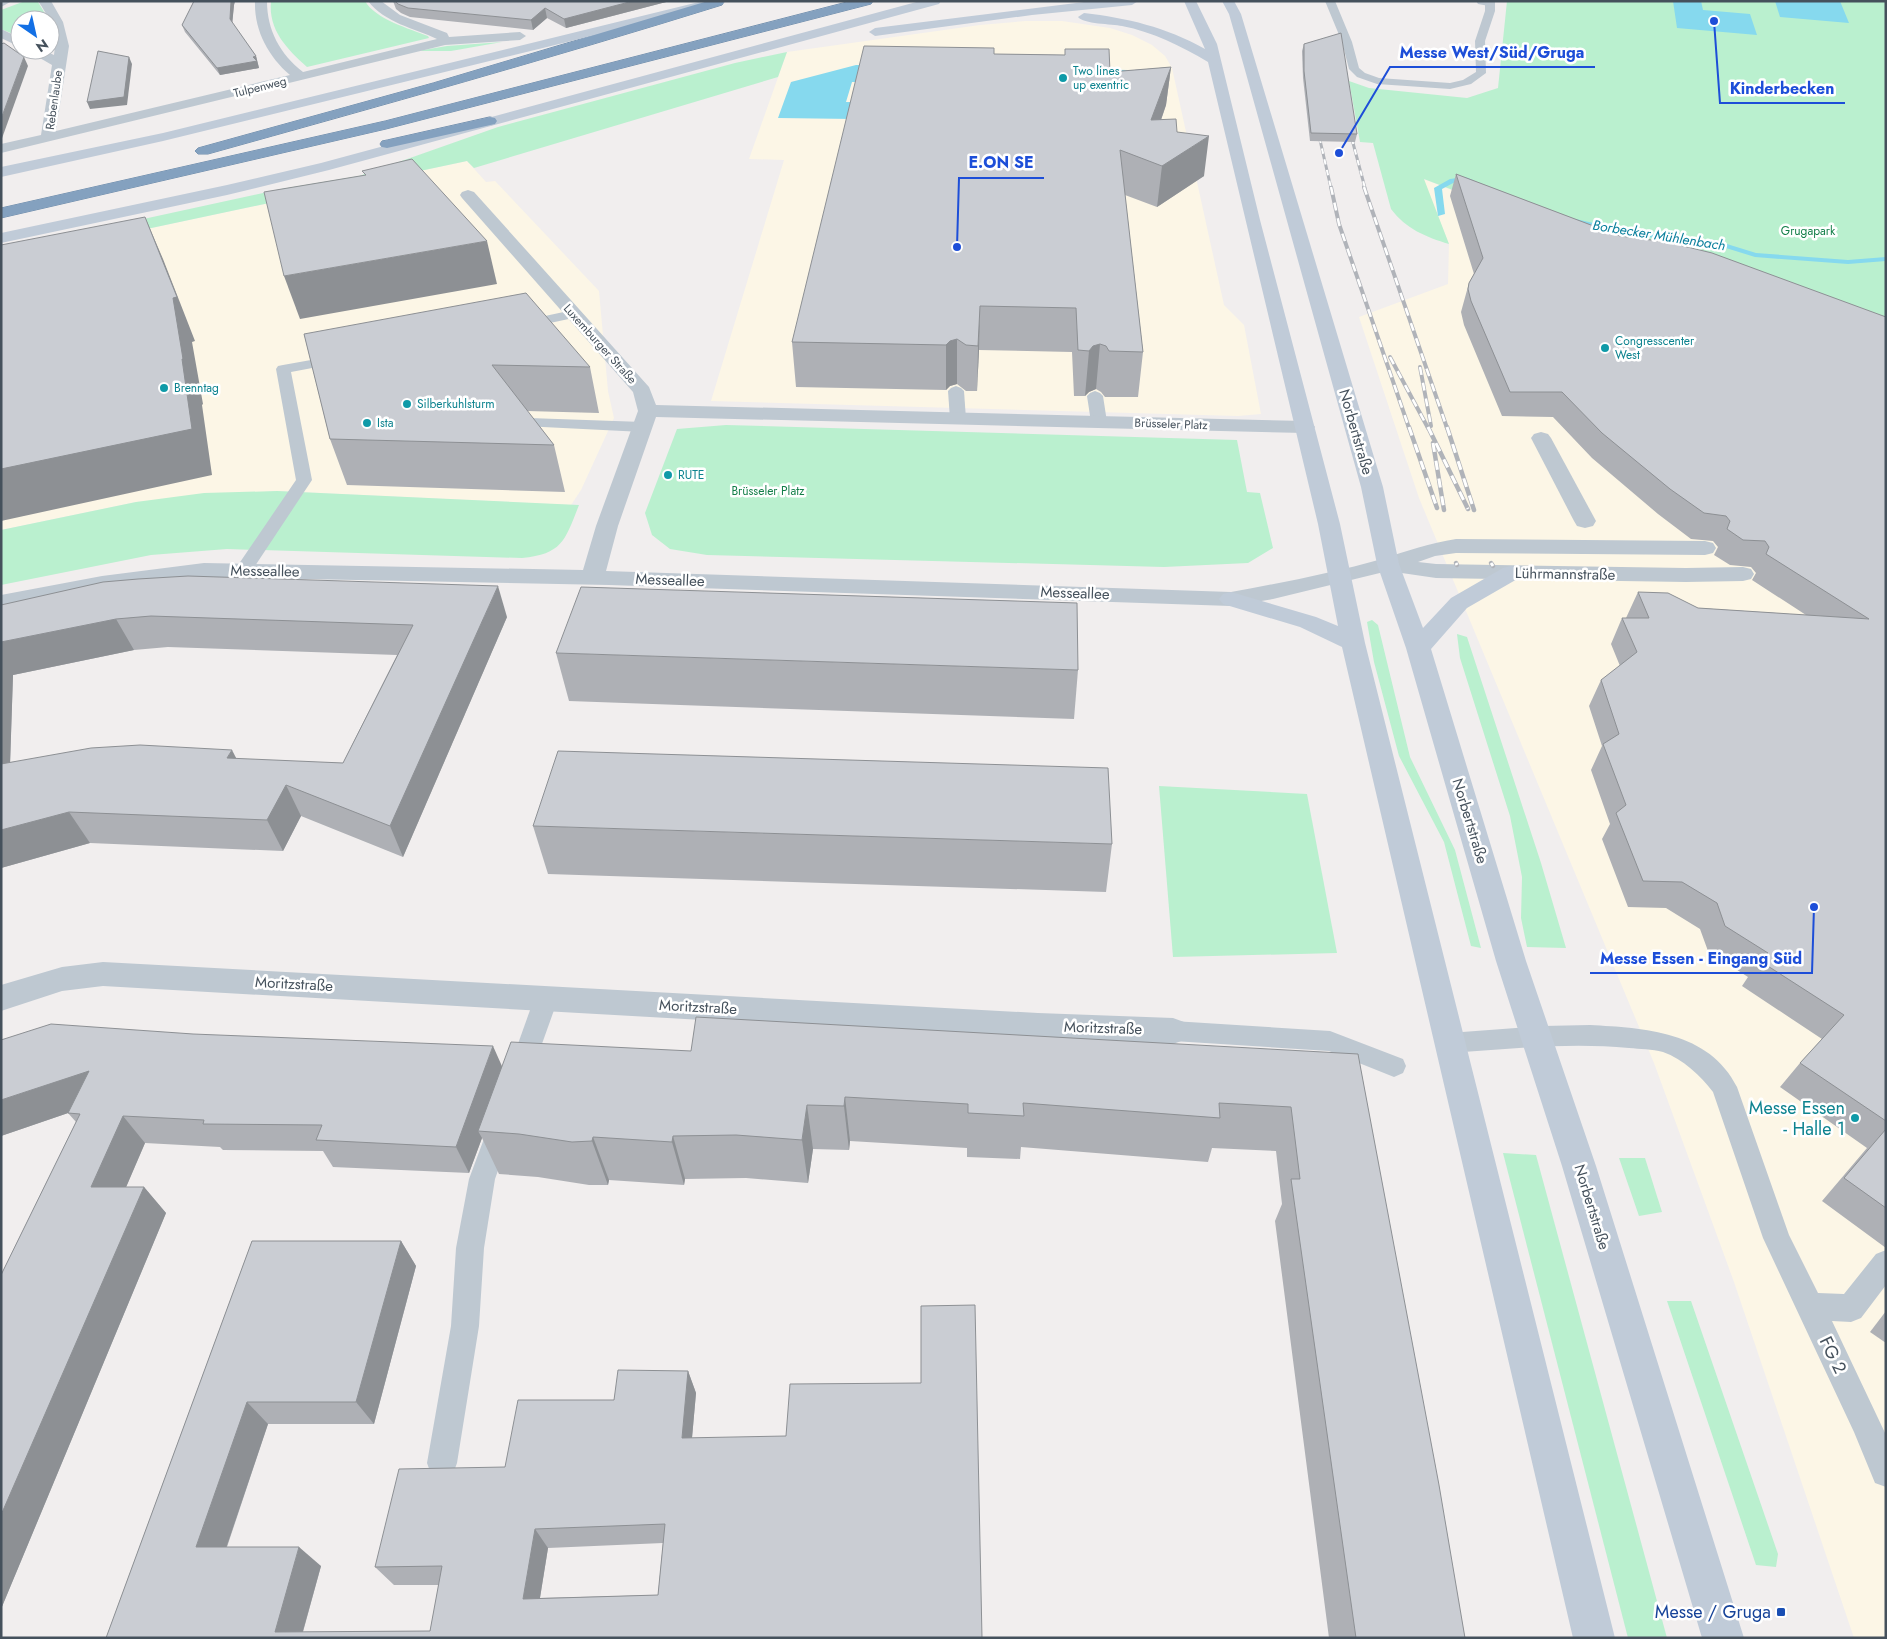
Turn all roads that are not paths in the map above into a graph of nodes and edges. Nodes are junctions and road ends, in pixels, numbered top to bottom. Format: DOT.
graph roads {
  1 [pos="6,1"];
  2 [pos="44,1"];
  3 [pos="261,1"];
  4 [pos="374,1"];
  5 [pos="718,1"];
  6 [pos="815,1"];
  7 [pos="867,1"];
  8 [pos="935,1"];
  9 [pos="1132,1"];
  10 [pos="1190,1"];
  11 [pos="1228,1"];
  12 [pos="1330,1"];
  13 [pos="1482,1"];
  14 [pos="1489,1"];
  15 [pos="1,3"];
  16 [pos="998,16"];
  17 [pos="520,36"];
  18 [pos="445,41"];
  19 [pos="770,46"];
  20 [pos="586,59"];
  21 [pos="53,60"];
  22 [pos="1214,60"];
  23 [pos="59,63"];
  24 [pos="529,74"];
  25 [pos="301,77"];
  26 [pos="490,121"];
  27 [pos="48,137"];
  28 [pos="1,149"];
  29 [pos="203,151"];
  30 [pos="183,155"];
  31 [pos="1,172"];
  32 [pos="468,195"];
  33 [pos="1,213"];
  34 [pos="1,223"];
  35 [pos="1,238"];
  36 [pos="573,314"];
  37 [pos="508,328"];
  38 [pos="357,355"];
  39 [pos="956,391"];
  40 [pos="1095,396"];
  41 [pos="645,419"];
  42 [pos="958,419"];
  43 [pos="529,422"];
  44 [pos="1098,422"];
  45 [pos="1305,427"];
  46 [pos="1542,438"];
  47 [pos="1585,521"];
  48 [pos="1705,548"];
  49 [pos="1388,564"];
  50 [pos="243,571"];
  51 [pos="1512,573"];
  52 [pos="1743,574"];
  53 [pos="1339,575"];
  54 [pos="593,578"];
  55 [pos="1231,598"];
  56 [pos="1,602"];
  57 [pos="1353,643"];
  58 [pos="1418,648"];
  59 [pos="1,998"];
  60 [pos="546,999"];
  61 [pos="1173,1031"];
  62 [pos="1537,1037"];
  63 [pos="1449,1043"];
  64 [pos="1394,1066"];
  65 [pos="1886,1263"];
  66 [pos="1810,1307"];
  67 [pos="442,1463"];
  68 [pos="1886,1472"];
  69 [pos="1594,1638"];
  70 [pos="1723,1638"];
  1 -- 15 [label="street"];
  2 -- 23 [label="street, Rebenlaube"];
  3 -- 25 [label="street"];
  4 -- 18 [label="street"];
  5 -- 29 [label="highway"];
  5 -- 31 [label="main road"];
  6 -- 20 [label="highway"];
  7 -- 33 [label="highway"];
  8 -- 19 [label="main road"];
  9 -- 16 [label="main road"];
  10 -- 22 [label="main road"];
  11 -- 49 [label="main road, Norbertstraße"];
  12 -- 14 [label="lane"];
  13 -- 14 [label="street"];
  16 -- 19 [label="main road"];
  16 -- 22 [label="main road"];
  17 -- 18 [label="street, Tulpenweg"];
  18 -- 25 [label="street, Tulpenweg"];
  19 -- 26 [label="main road"];
  21 -- 23 [label="street, Rebenlaube"];
  22 -- 45 [label="main road"];
  23 -- 27 [label="street, Rebenlaube"];
  24 -- 29 [label="highway"];
  25 -- 27 [label="street, Tulpenweg"];
  26 -- 34 [label="highway"];
  26 -- 35 [label="main road"];
  27 -- 28 [label="street, Tulpenweg"];
  29 -- 30 [label="highway"];
  32 -- 36 [label="street, Luxemburger Straße"];
  36 -- 37 [label="lane"];
  36 -- 41 [label="street, Luxemburger Straße"];
  38 -- 50 [label="lane"];
  39 -- 42 [label="lane"];
  40 -- 44 [label="lane"];
  41 -- 42 [label="street, Brüsseler Platz"];
  41 -- 43 [label="lane"];
  41 -- 54 [label="street"];
  42 -- 44 [label="street, Brüsseler Platz"];
  44 -- 45 [label="street, Brüsseler Platz"];
  45 -- 53 [label="main road"];
  46 -- 47 [label="street"];
  48 -- 49 [label="street, Lührmannstraße"];
  49 -- 51 [label="street, Lührmannstraße"];
  49 -- 53 [label="street, Lührmannstraße"];
  49 -- 58 [label="main road, Norbertstraße"];
  50 -- 54 [label="street, Messeallee"];
  50 -- 56 [label="street, Messeallee"];
  51 -- 52 [label="street, Lührmannstraße"];
  51 -- 58 [label="main road"];
  53 -- 55 [label="street, Messeallee"];
  53 -- 57 [label="main road"];
  54 -- 55 [label="street, Messeallee"];
  55 -- 57 [label="main road"];
  57 -- 63 [label="main road"];
  58 -- 62 [label="main road, Norbertstraße"];
  59 -- 60 [label="street, Moritzstraße"];
  60 -- 61 [label="street, Moritzstraße"];
  60 -- 67 [label="lane"];
  61 -- 64 [label="lane, Moritzstraße"];
  62 -- 63 [label="lane, FG 2"];
  62 -- 66 [label="lane, FG 2"];
  62 -- 70 [label="main road, Norbertstraße"];
  63 -- 69 [label="main road"];
  65 -- 66 [label="lane"];
  66 -- 68 [label="lane, FG 2"];
}
